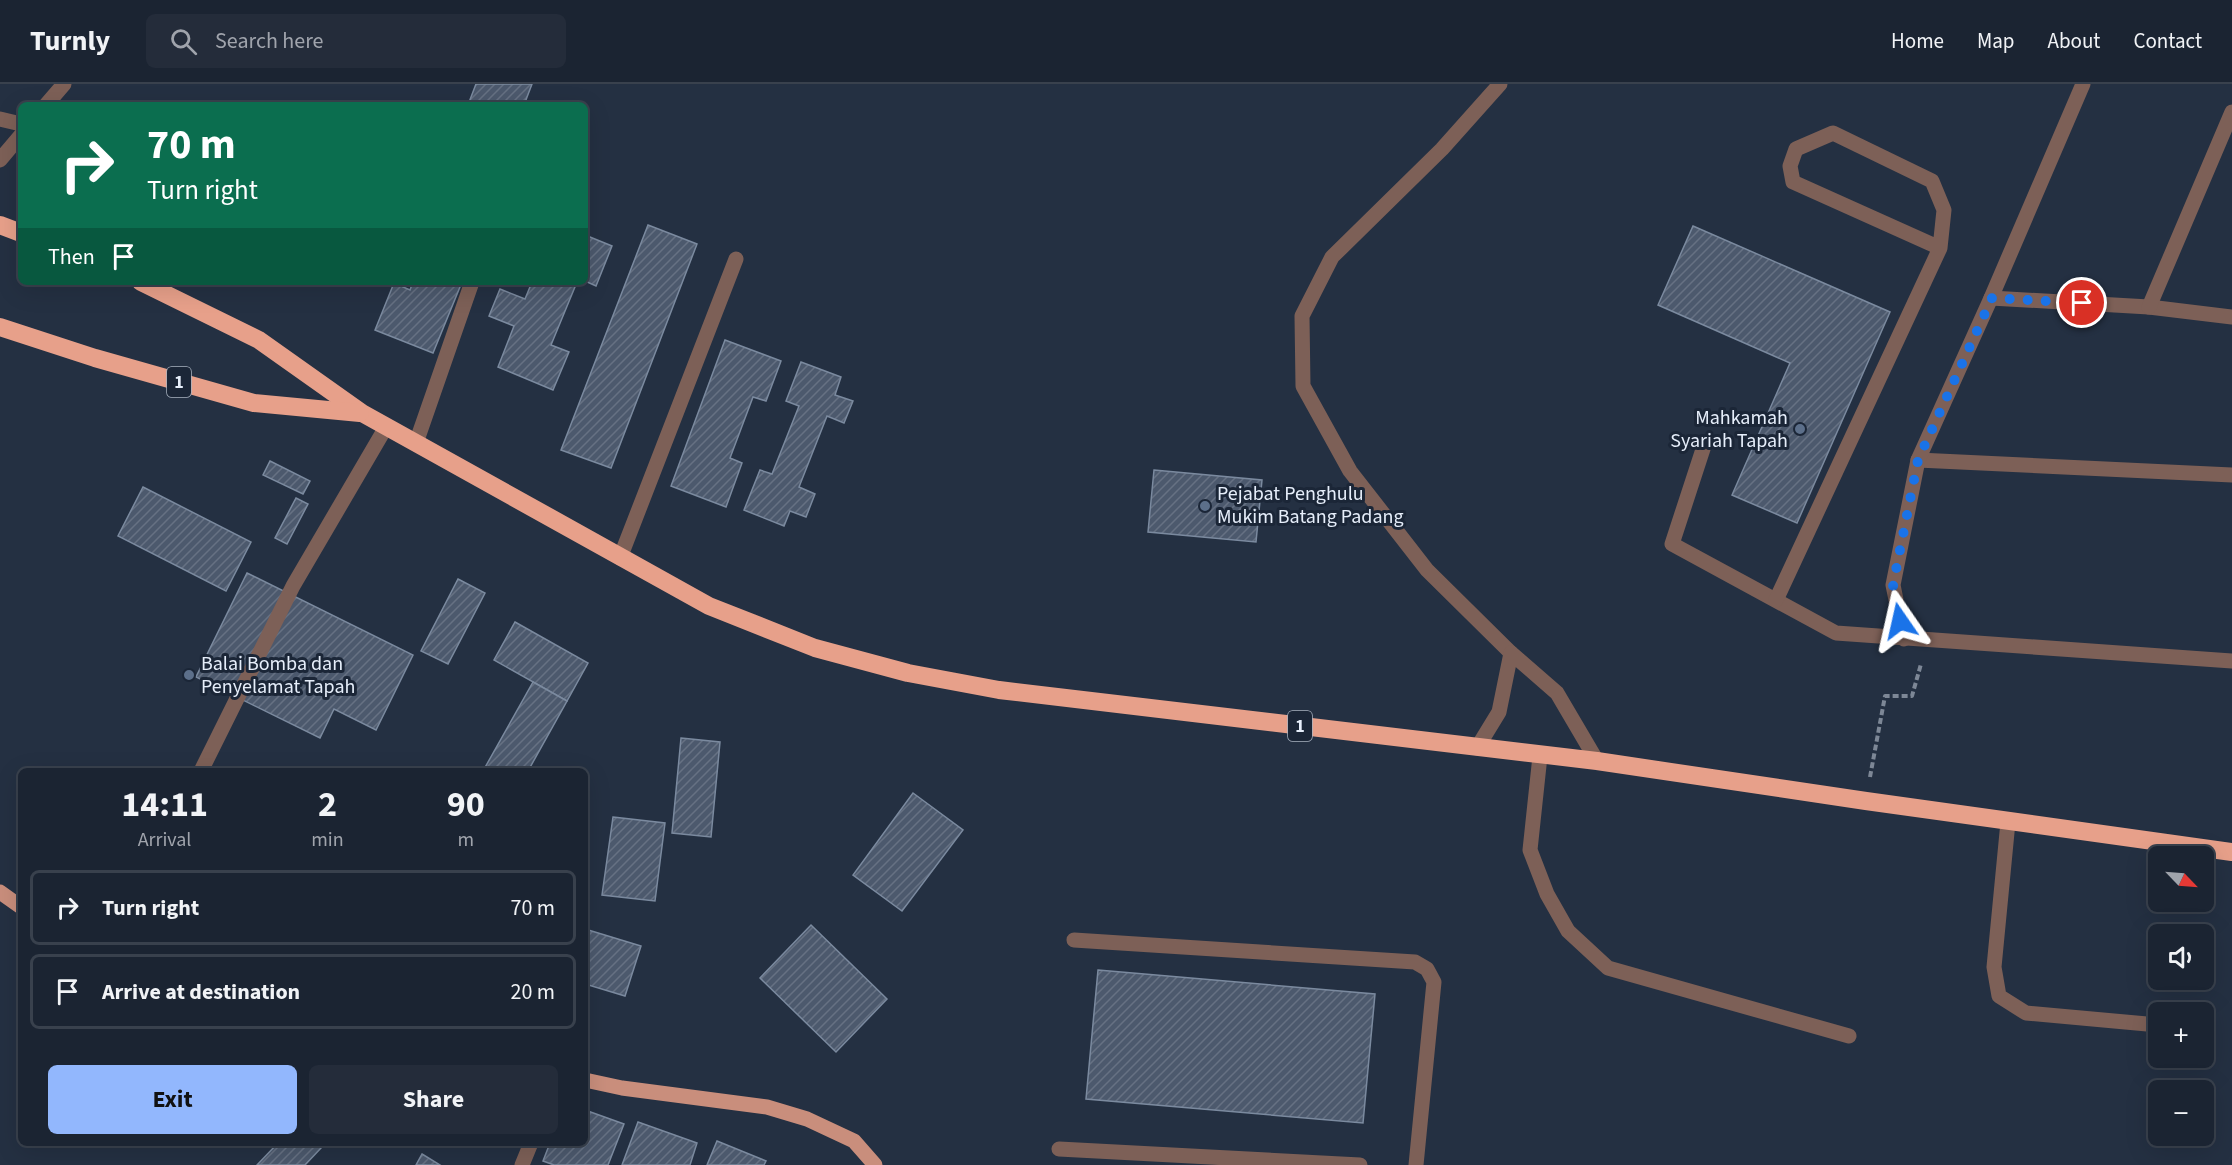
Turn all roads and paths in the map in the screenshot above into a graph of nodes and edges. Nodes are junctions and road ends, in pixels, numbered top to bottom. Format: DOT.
graph roads {
  1 [pos="64,84"];
  2 [pos="1500,84"];
  3 [pos="2083,84"];
  4 [pos="49,102"];
  5 [pos="2232,112"];
  6 [pos="0,119"];
  7 [pos="18,122"];
  8 [pos="18,139"];
  9 [pos="0,160"];
  10 [pos="0,225"];
  11 [pos="18,232"];
  12 [pos="1940,248"];
  13 [pos="736,259"];
  14 [pos="147,285"];
  15 [pos="471,285"];
  16 [pos="1992,298"];
  17 [pos="2149,308"];
  18 [pos="2232,317"];
  19 [pos="0,327"];
  20 [pos="362,413"];
  21 [pos="386,427"];
  22 [pos="416,443"];
  23 [pos="1704,446"];
  24 [pos="1918,460"];
  25 [pos="2232,475"];
  26 [pos="620,558"];
  27 [pos="1776,600"];
  28 [pos="1904,639"];
  29 [pos="1927,640"];
  30 [pos="1511,653"];
  31 [pos="2232,661"];
  32 [pos="1477,748"];
  33 [pos="1540,756"];
  34 [pos="1597,761"];
  35 [pos="203,768"];
  36 [pos="1866,801"];
  37 [pos="2008,822"];
  38 [pos="2232,852"];
  39 [pos="0,892"];
  40 [pos="18,905"];
  41 [pos="1074,940"];
  42 [pos="2148,1024"];
  43 [pos="1849,1036"];
  44 [pos="588,1081"];
  45 [pos="530,1146"];
  46 [pos="1059,1149"];
  47 [pos="522,1165"];
  48 [pos="875,1165"];
  49 [pos="1360,1165"];
  50 [pos="1416,1165"];
  1 -- 4 [label="street"];
  2 -- 30 [label="street"];
  3 -- 16 [label="street"];
  5 -- 17 [label="street"];
  6 -- 7 [label="street"];
  8 -- 9 [label="street"];
  10 -- 11 [label="highway"];
  12 -- 12 [label="street"];
  12 -- 27 [label="street"];
  13 -- 26 [label="street"];
  14 -- 20 [label="highway, 1"];
  15 -- 22 [label="street"];
  16 -- 17 [label="street"];
  16 -- 24 [label="street"];
  17 -- 18 [label="street"];
  19 -- 20 [label="highway, 1"];
  20 -- 21 [label="highway, 1"];
  21 -- 22 [label="highway, 1"];
  21 -- 35 [label="street"];
  22 -- 26 [label="highway, 1"];
  23 -- 27 [label="street"];
  24 -- 25 [label="street"];
  24 -- 28 [label="street"];
  26 -- 32 [label="highway, 1"];
  27 -- 28 [label="street"];
  28 -- 29 [label="street"];
  29 -- 31 [label="street"];
  29 -- 36 [label="path"];
  30 -- 32 [label="street"];
  30 -- 34 [label="street"];
  32 -- 33 [label="highway, 1"];
  33 -- 34 [label="highway, 1"];
  33 -- 43 [label="street"];
  34 -- 36 [label="highway, 1"];
  36 -- 37 [label="highway, 1"];
  37 -- 38 [label="highway, 1"];
  37 -- 42 [label="street"];
  39 -- 40 [label="main road"];
  41 -- 50 [label="street"];
  44 -- 48 [label="main road"];
  45 -- 47 [label="street"];
  46 -- 49 [label="street"];
}
